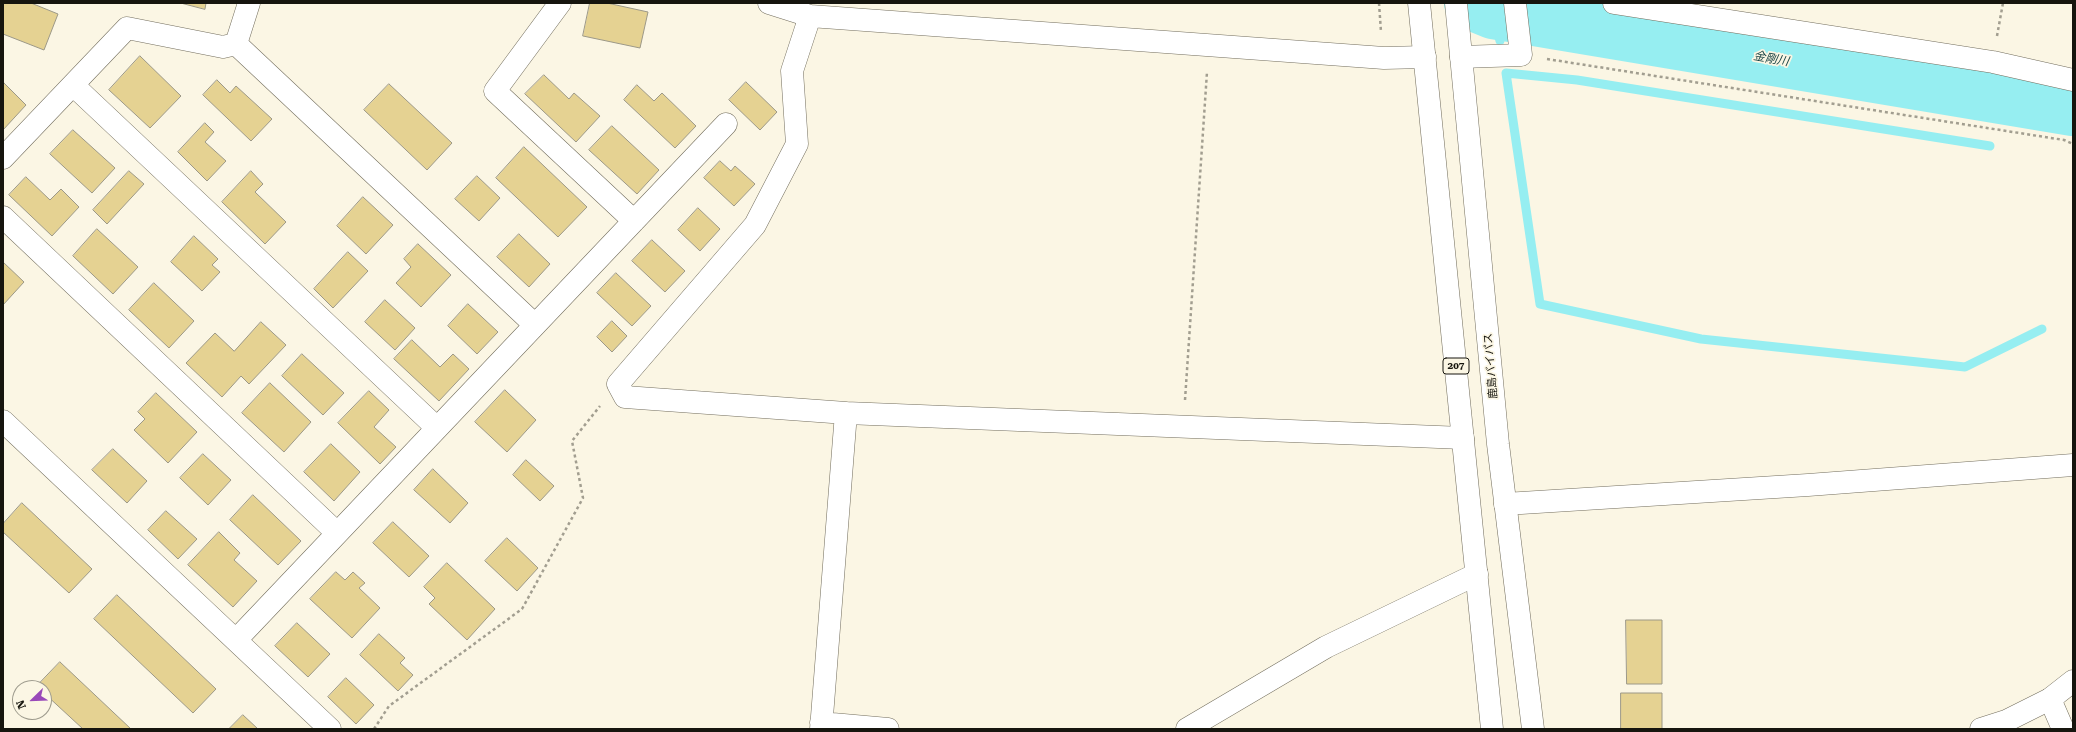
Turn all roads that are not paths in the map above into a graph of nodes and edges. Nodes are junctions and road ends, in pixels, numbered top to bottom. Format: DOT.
graph roads {
  1 [pos="249,3"];
  2 [pos="560,3"];
  3 [pos="769,3"];
  4 [pos="1419,3"];
  5 [pos="1456,3"];
  6 [pos="1515,3"];
  7 [pos="1614,3"];
  8 [pos="810,16"];
  9 [pos="236,44"];
  10 [pos="1425,57"];
  11 [pos="1461,58"];
  12 [pos="2073,80"];
  13 [pos="73,85"];
  14 [pos="726,124"];
  15 [pos="3,158"];
  16 [pos="3,216"];
  17 [pos="634,221"];
  18 [pos="535,325"];
  19 [pos="846,413"];
  20 [pos="3,421"];
  21 [pos="437,428"];
  22 [pos="1463,438"];
  23 [pos="2073,465"];
  24 [pos="1505,504"];
  25 [pos="337,533"];
  26 [pos="1477,574"];
  27 [pos="236,640"];
  28 [pos="2073,681"];
  29 [pos="2050,700"];
  30 [pos="821,726"];
  31 [pos="330,729"];
  32 [pos="888,729"];
  33 [pos="1187,729"];
  34 [pos="1492,729"];
  35 [pos="1532,729"];
  36 [pos="1981,729"];
  37 [pos="2063,729"];
  1 -- 9 [label="main road"];
  2 -- 17 [label="main road"];
  3 -- 8 [label="main road"];
  4 -- 10 [label="main road, 207"];
  5 -- 11 [label="main road, 鹿島バイパス"];
  6 -- 11 [label="main road"];
  7 -- 12 [label="main road"];
  8 -- 10 [label="main road"];
  8 -- 19 [label="main road"];
  9 -- 13 [label="main road"];
  9 -- 18 [label="main road"];
  10 -- 22 [label="main road, 207"];
  11 -- 24 [label="main road, 鹿島バイパス"];
  13 -- 15 [label="main road"];
  13 -- 21 [label="main road"];
  14 -- 17 [label="main road"];
  16 -- 25 [label="main road"];
  17 -- 18 [label="main road"];
  18 -- 21 [label="main road"];
  19 -- 22 [label="main road"];
  19 -- 30 [label="main road"];
  20 -- 27 [label="main road"];
  21 -- 25 [label="main road"];
  22 -- 26 [label="main road, 207"];
  23 -- 24 [label="main road"];
  24 -- 35 [label="main road, 鹿島バイパス"];
  25 -- 27 [label="main road"];
  26 -- 33 [label="main road"];
  26 -- 34 [label="main road, 207"];
  27 -- 31 [label="main road"];
  28 -- 29 [label="main road"];
  29 -- 36 [label="main road"];
  29 -- 37 [label="main road"];
  30 -- 32 [label="main road"];
}
